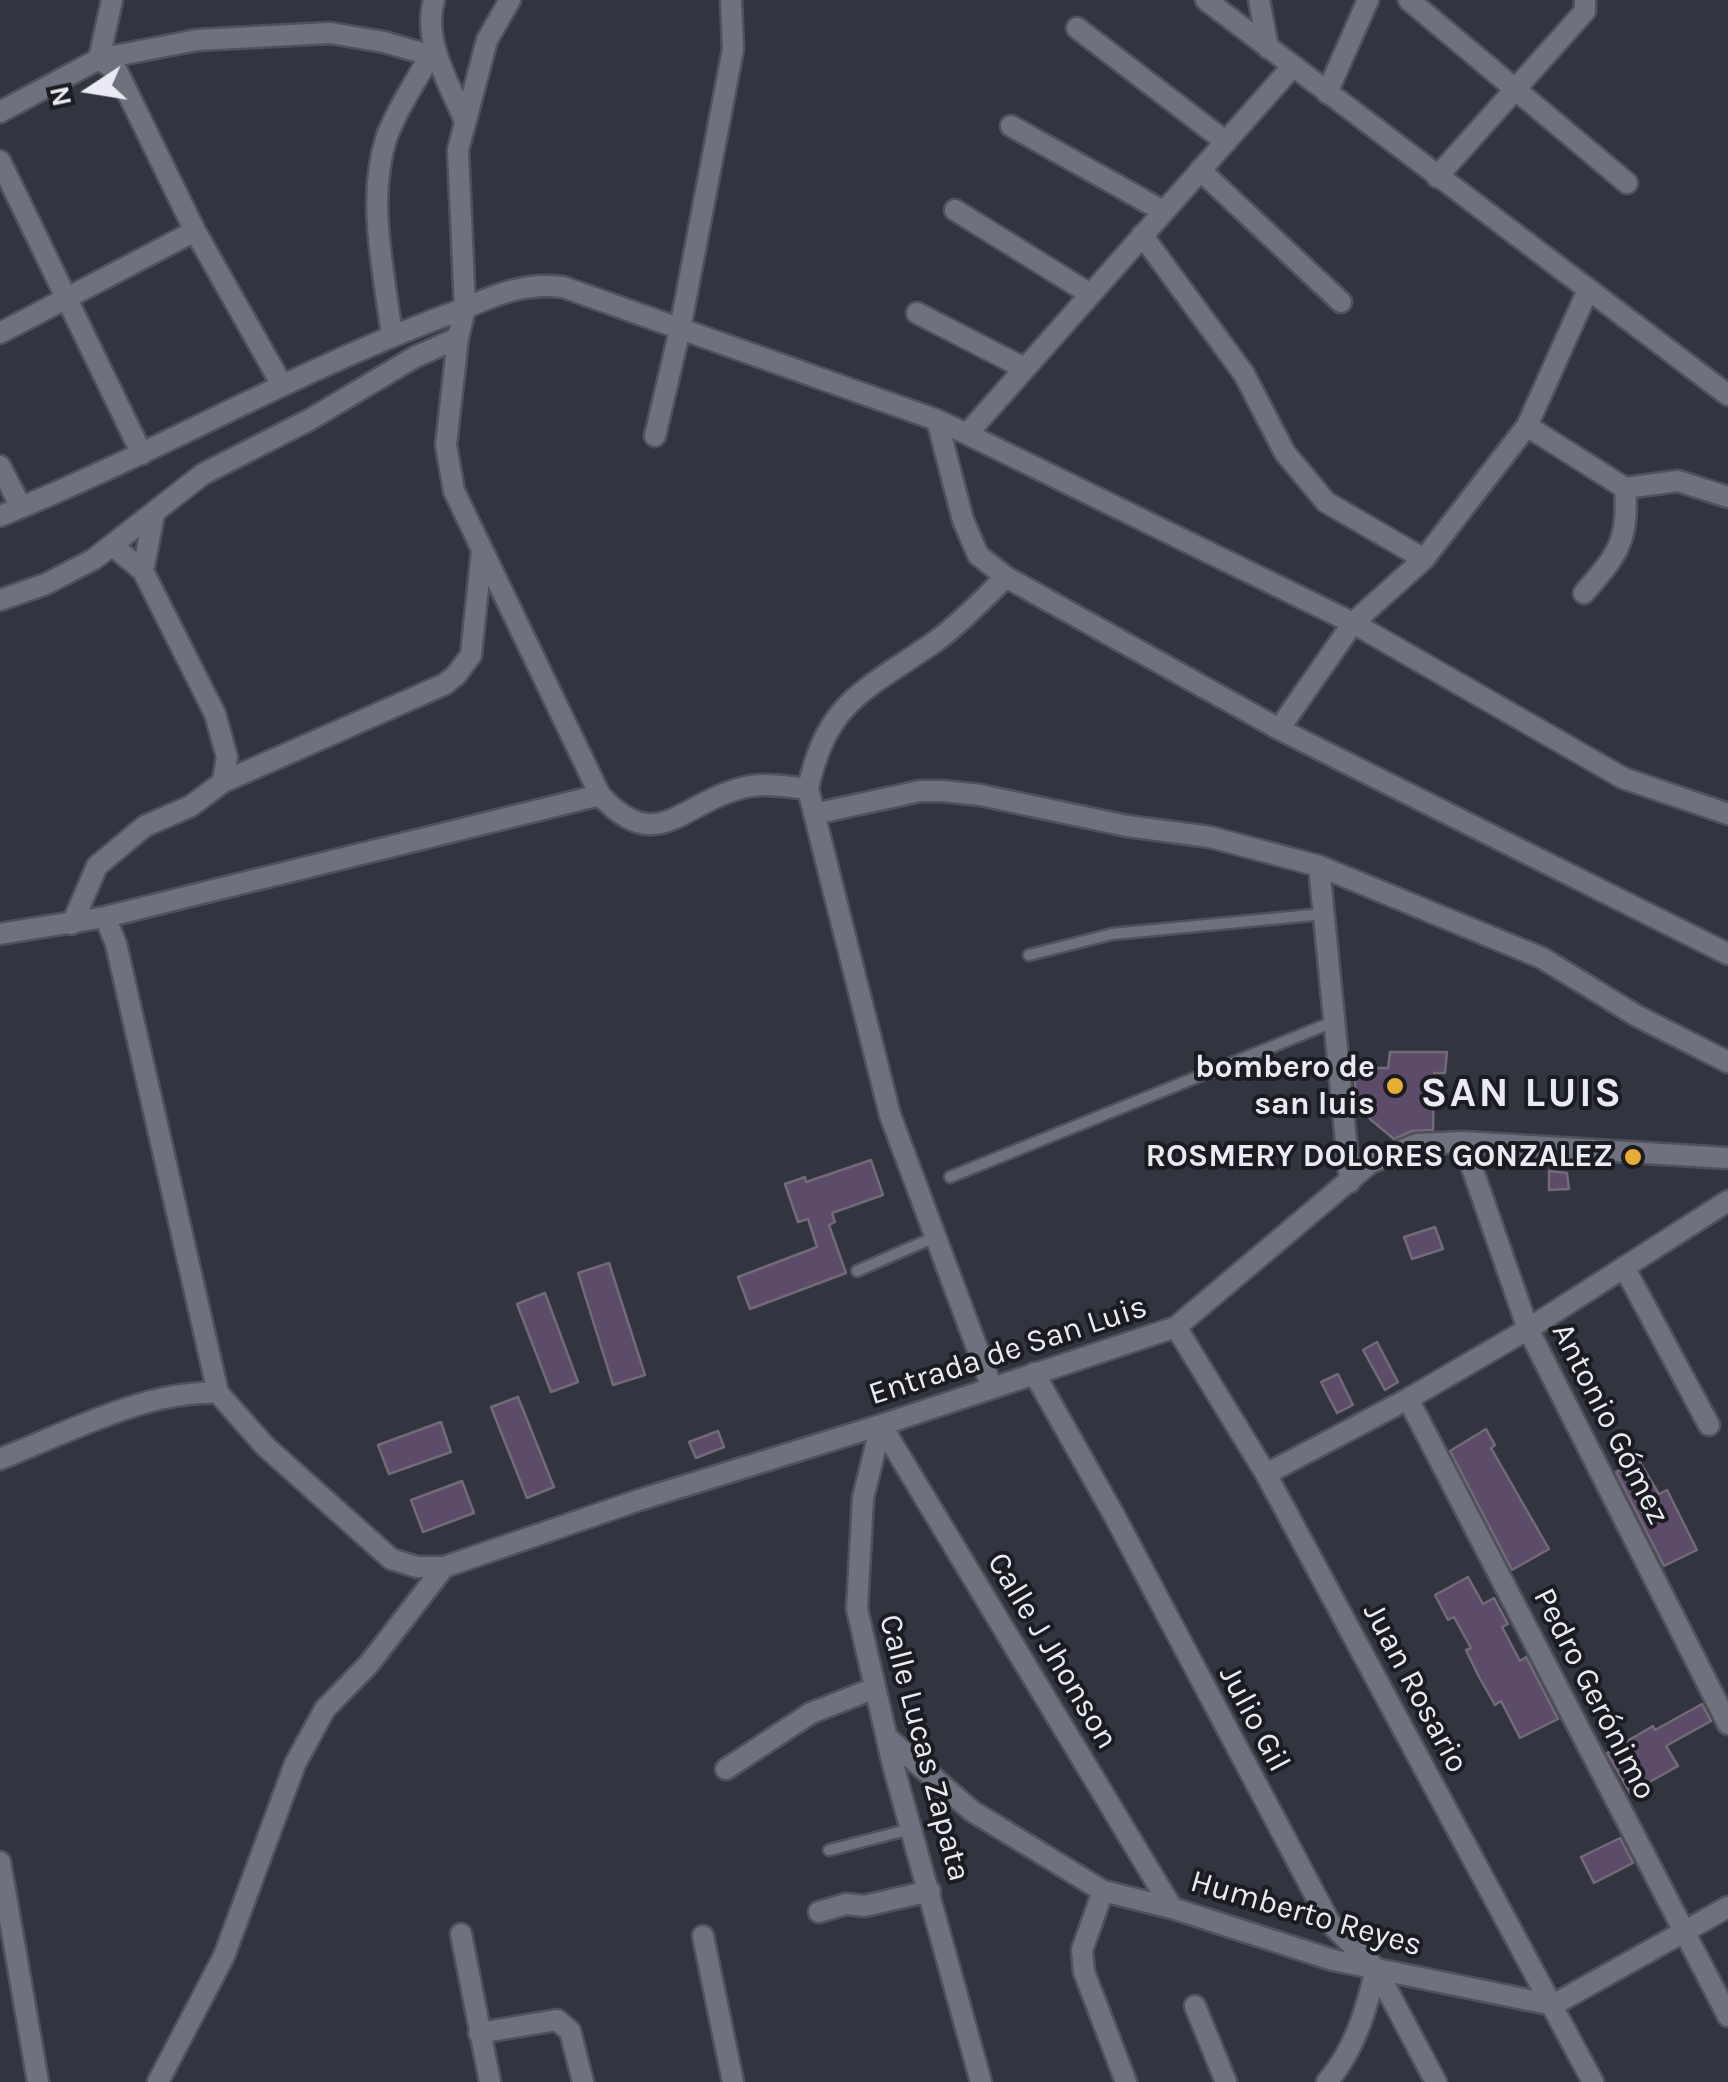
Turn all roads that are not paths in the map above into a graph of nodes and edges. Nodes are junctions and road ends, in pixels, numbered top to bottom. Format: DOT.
graph roads {
  1 [pos="112,0"];
  2 [pos="434,0"];
  3 [pos="510,0"];
  4 [pos="731,0"];
  5 [pos="1206,0"];
  6 [pos="1259,0"];
  7 [pos="1368,0"];
  8 [pos="1409,0"];
  9 [pos="1585,0"];
  10 [pos="1077,28"];
  11 [pos="1268,48"];
  12 [pos="99,58"];
  13 [pos="1292,67"];
  14 [pos="1516,88"];
  15 [pos="1328,94"];
  16 [pos="0,112"];
  17 [pos="464,119"];
  18 [pos="1012,126"];
  19 [pos="1226,142"];
  20 [pos="0,161"];
  21 [pos="1200,170"];
  22 [pos="1437,177"];
  23 [pos="1627,183"];
  24 [pos="955,210"];
  25 [pos="1163,211"];
  26 [pos="195,232"];
  27 [pos="1142,235"];
  28 [pos="1588,290"];
  29 [pos="1090,294"];
  30 [pos="67,297"];
  31 [pos="1341,302"];
  32 [pos="465,309"];
  33 [pos="917,313"];
  34 [pos="680,329"];
  35 [pos="0,332"];
  36 [pos="392,336"];
  37 [pos="458,338"];
  38 [pos="1024,368"];
  39 [pos="282,385"];
  40 [pos="1728,395"];
  41 [pos="937,420"];
  42 [pos="1527,426"];
  43 [pos="968,434"];
  44 [pos="655,436"];
  45 [pos="142,454"];
  46 [pos="0,466"];
  47 [pos="1624,488"];
  48 [pos="1728,497"];
  49 [pos="21,508"];
  50 [pos="154,514"];
  51 [pos="0,516"];
  52 [pos="112,546"];
  53 [pos="482,548"];
  54 [pos="1424,559"];
  55 [pos="143,570"];
  56 [pos="1006,578"];
  57 [pos="1584,593"];
  58 [pos="0,600"];
  59 [pos="1353,623"];
  60 [pos="1279,730"];
  61 [pos="223,782"];
  62 [pos="808,789"];
  63 [pos="600,796"];
  64 [pos="814,814"];
  65 [pos="1728,814"];
  66 [pos="1320,866"];
  67 [pos="1324,914"];
  68 [pos="104,918"];
  69 [pos="72,924"];
  70 [pos="0,934"];
  71 [pos="1029,954"];
  72 [pos="1728,954"];
  73 [pos="1334,1021"];
  74 [pos="1728,1062"];
  75 [pos="1462,1142"];
  76 [pos="1728,1158"];
  77 [pos="950,1177"];
  78 [pos="1350,1182"];
  79 [pos="1728,1202"];
  80 [pos="935,1237"];
  81 [pos="1624,1268"];
  82 [pos="857,1271"];
  83 [pos="1176,1327"];
  84 [pos="1528,1329"];
  85 [pos="1034,1373"];
  86 [pos="992,1388"];
  87 [pos="218,1393"];
  88 [pos="1408,1398"];
  89 [pos="1709,1425"];
  90 [pos="881,1426"];
  91 [pos="0,1458"];
  92 [pos="1266,1474"];
  93 [pos="444,1567"];
  94 [pos="875,1688"];
  95 [pos="1728,1724"];
  96 [pos="890,1740"];
  97 [pos="726,1769"];
  98 [pos="912,1829"];
  99 [pos="829,1850"];
  100 [pos="1,1868"];
  101 [pos="930,1891"];
  102 [pos="1103,1891"];
  103 [pos="1728,1907"];
  104 [pos="1172,1908"];
  105 [pos="819,1912"];
  106 [pos="1683,1933"];
  107 [pos="461,1934"];
  108 [pos="703,1936"];
  109 [pos="1376,1970"];
  110 [pos="1553,2005"];
  111 [pos="1195,2006"];
  112 [pos="1728,2016"];
  113 [pos="479,2032"];
  114 [pos="38,2082"];
  115 [pos="158,2082"];
  116 [pos="490,2082"];
  117 [pos="583,2082"];
  118 [pos="733,2082"];
  119 [pos="981,2082"];
  120 [pos="1126,2082"];
  121 [pos="1226,2082"];
  122 [pos="1327,2082"];
  123 [pos="1436,2082"];
  124 [pos="1593,2082"];
  1 -- 12 [label="street"];
  2 -- 17 [label="street"];
  3 -- 17 [label="street"];
  4 -- 34 [label="street"];
  5 -- 11 [label="street"];
  6 -- 11 [label="street"];
  7 -- 15 [label="street"];
  8 -- 14 [label="street"];
  9 -- 14 [label="street"];
  10 -- 19 [label="street"];
  11 -- 13 [label="street"];
  12 -- 16 [label="street"];
  12 -- 26 [label="street"];
  12 -- 36 [label="street"];
  13 -- 15 [label="street"];
  13 -- 19 [label="street"];
  14 -- 22 [label="street"];
  14 -- 23 [label="street"];
  15 -- 22 [label="street"];
  17 -- 32 [label="street"];
  18 -- 25 [label="street"];
  19 -- 21 [label="street"];
  20 -- 30 [label="street"];
  21 -- 25 [label="street"];
  21 -- 31 [label="street"];
  22 -- 28 [label="street"];
  24 -- 29 [label="street"];
  25 -- 27 [label="street"];
  26 -- 30 [label="street"];
  26 -- 39 [label="street"];
  27 -- 29 [label="street"];
  27 -- 54 [label="street"];
  28 -- 40 [label="street"];
  28 -- 42 [label="street"];
  29 -- 38 [label="street"];
  30 -- 35 [label="street"];
  30 -- 45 [label="street"];
  32 -- 34 [label="street"];
  32 -- 36 [label="street"];
  32 -- 37 [label="street"];
  33 -- 38 [label="street"];
  34 -- 41 [label="street"];
  34 -- 44 [label="street"];
  36 -- 39 [label="street"];
  37 -- 50 [label="street"];
  37 -- 53 [label="street"];
  38 -- 43 [label="street"];
  39 -- 45 [label="street"];
  41 -- 43 [label="street"];
  41 -- 56 [label="street"];
  42 -- 47 [label="street"];
  42 -- 54 [label="street"];
  43 -- 59 [label="street"];
  45 -- 49 [label="street"];
  46 -- 49 [label="street"];
  47 -- 48 [label="street"];
  47 -- 57 [label="street"];
  49 -- 51 [label="street"];
  50 -- 52 [label="street"];
  50 -- 55 [label="street"];
  52 -- 55 [label="street"];
  52 -- 58 [label="street"];
  53 -- 61 [label="street"];
  53 -- 63 [label="street"];
  54 -- 59 [label="street"];
  55 -- 61 [label="street"];
  56 -- 60 [label="street"];
  56 -- 62 [label="street"];
  59 -- 60 [label="street"];
  59 -- 65 [label="street"];
  60 -- 72 [label="street"];
  61 -- 69 [label="street"];
  62 -- 63 [label="street"];
  62 -- 64 [label="street"];
  63 -- 68 [label="street"];
  64 -- 66 [label="street"];
  64 -- 80 [label="street"];
  66 -- 67 [label="street"];
  66 -- 74 [label="street"];
  67 -- 71 [label="lane"];
  67 -- 73 [label="street"];
  68 -- 69 [label="street"];
  68 -- 87 [label="street"];
  69 -- 70 [label="street"];
  73 -- 77 [label="lane"];
  73 -- 78 [label="street"];
  75 -- 76 [label="street, Entrada de San Luis"];
  75 -- 78 [label="street, Entrada de San Luis"];
  75 -- 84 [label="street, Antonio Gómez"];
  78 -- 83 [label="street, Entrada de San Luis"];
  79 -- 81 [label="street"];
  80 -- 82 [label="lane"];
  80 -- 86 [label="street"];
  81 -- 84 [label="street"];
  81 -- 89 [label="street"];
  83 -- 85 [label="street, Entrada de San Luis"];
  83 -- 92 [label="street, Juan Rosario"];
  84 -- 88 [label="street"];
  84 -- 95 [label="street, Antonio Gómez"];
  85 -- 86 [label="street, Entrada de San Luis"];
  85 -- 109 [label="street, Julio Gil"];
  86 -- 90 [label="street, Entrada de San Luis"];
  87 -- 91 [label="street"];
  87 -- 93 [label="street"];
  88 -- 92 [label="street"];
  88 -- 106 [label="street, Pedro Gerónimo"];
  90 -- 93 [label="street, Entrada de San Luis"];
  90 -- 94 [label="street, Calle Lucas Zapata"];
  90 -- 104 [label="street, Calle J Jhonson"];
  92 -- 110 [label="street, Juan Rosario"];
  93 -- 115 [label="street"];
  94 -- 96 [label="street, Calle Lucas Zapata"];
  94 -- 97 [label="street"];
  96 -- 98 [label="street, Calle Lucas Zapata"];
  96 -- 102 [label="street, Humberto Reyes"];
  98 -- 99 [label="lane"];
  98 -- 101 [label="street, Calle Lucas Zapata"];
  100 -- 114 [label="street"];
  101 -- 105 [label="street"];
  101 -- 119 [label="street, Calle Lucas Zapata"];
  102 -- 104 [label="street, Humberto Reyes"];
  102 -- 120 [label="street"];
  103 -- 106 [label="street"];
  104 -- 109 [label="street, Humberto Reyes"];
  106 -- 110 [label="street"];
  106 -- 112 [label="street, Pedro Gerónimo"];
  107 -- 113 [label="street"];
  108 -- 118 [label="street"];
  109 -- 110 [label="street, Humberto Reyes"];
  109 -- 122 [label="street"];
  109 -- 123 [label="street, Julio Gil"];
  110 -- 124 [label="street, Juan Rosario"];
  111 -- 121 [label="street"];
  113 -- 116 [label="street"];
  113 -- 117 [label="street"];
}
